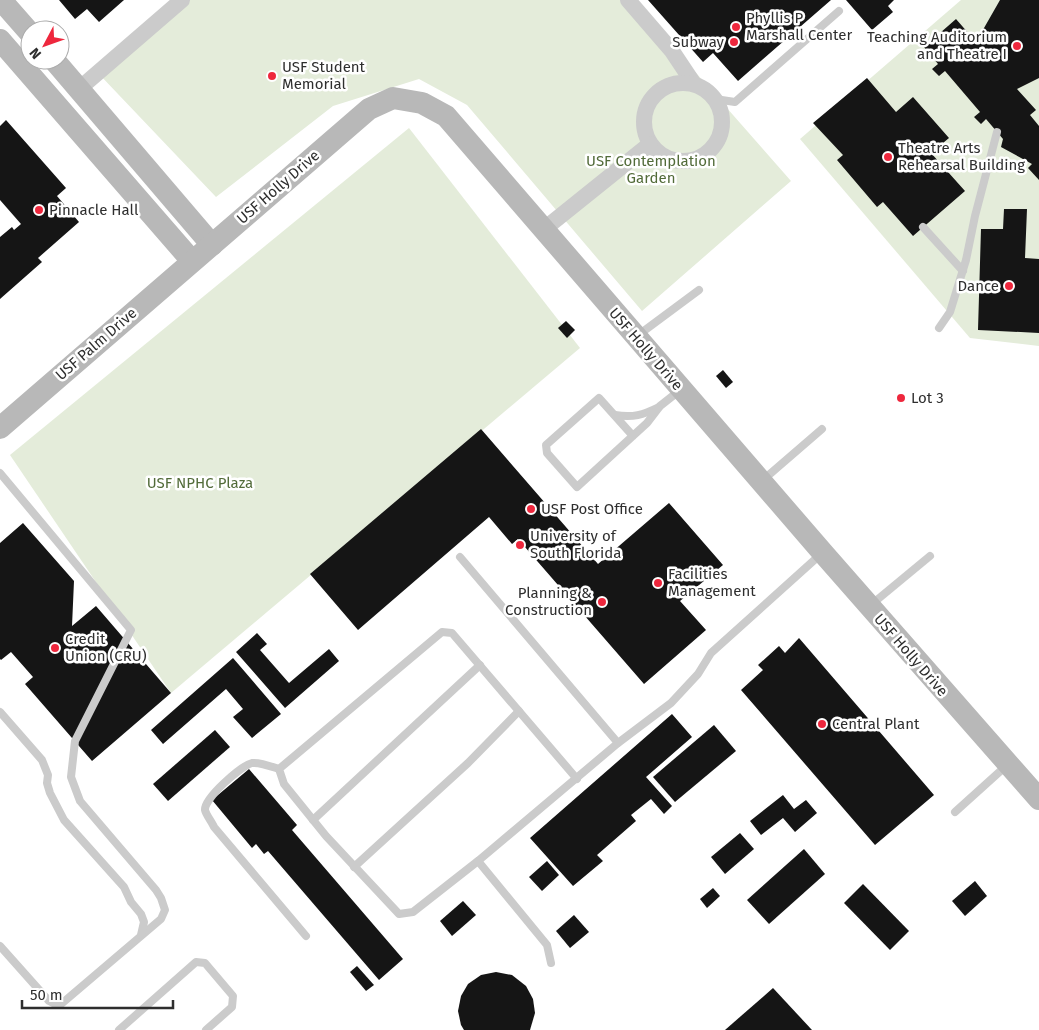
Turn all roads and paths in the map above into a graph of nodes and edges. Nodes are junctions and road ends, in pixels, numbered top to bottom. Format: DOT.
graph roads {
  1 [pos="1,0"];
  2 [pos="182,0"];
  3 [pos="628,0"];
  4 [pos="839,11"];
  5 [pos="20,22"];
  6 [pos="0,40"];
  7 [pos="63,70"];
  8 [pos="694,84"];
  9 [pos="79,89"];
  10 [pos="715,100"];
  11 [pos="1002,142"];
  12 [pos="650,144"];
  13 [pos="924,227"];
  14 [pos="543,230"];
  15 [pos="212,244"];
  16 [pos="192,261"];
  17 [pos="962,271"];
  18 [pos="699,290"];
  19 [pos="939,328"];
  20 [pos="635,337"];
  21 [pos="681,389"];
  22 [pos="660,406"];
  23 [pos="615,415"];
  24 [pos="0,428"];
  25 [pos="822,430"];
  26 [pos="633,436"];
  27 [pos="0,474"];
  28 [pos="762,481"];
  29 [pos="823,553"];
  30 [pos="460,556"];
  31 [pos="930,556"];
  32 [pos="869,607"];
  33 [pos="480,665"];
  34 [pos="519,711"];
  35 [pos="0,712"];
  36 [pos="618,743"];
  37 [pos="1007,764"];
  38 [pos="278,769"];
  39 [pos="577,779"];
  40 [pos="1039,799"];
  41 [pos="955,812"];
  42 [pos="313,820"];
  43 [pos="478,861"];
  44 [pos="354,867"];
  45 [pos="140,936"];
  46 [pos="306,936"];
  47 [pos="0,946"];
  48 [pos="550,963"];
  49 [pos="119,1030"];
  50 [pos="206,1030"];
  1 -- 5 [label="street"];
  2 -- 9 [label="street"];
  3 -- 8 [label="street"];
  4 -- 10 [label="lane"];
  6 -- 16 [label="street"];
  7 -- 9 [label="street"];
  8 -- 10 [label="street"];
  8 -- 12 [label="street"];
  9 -- 15 [label="street"];
  10 -- 12 [label="street"];
  11 -- 17 [label="lane"];
  12 -- 14 [label="street"];
  13 -- 17 [label="lane"];
  14 -- 15 [label="street, USF Holly Drive"];
  14 -- 20 [label="street, USF Holly Drive"];
  15 -- 16 [label="street, USF Holly Drive"];
  16 -- 24 [label="street, USF Palm Drive"];
  17 -- 19 [label="lane"];
  18 -- 20 [label="lane"];
  20 -- 21 [label="street, USF Holly Drive"];
  21 -- 22 [label="lane"];
  21 -- 28 [label="street, USF Holly Drive"];
  22 -- 23 [label="lane"];
  22 -- 26 [label="lane"];
  23 -- 26 [label="lane"];
  23 -- 26 [label="lane"];
  25 -- 28 [label="lane"];
  27 -- 45 [label="lane"];
  28 -- 29 [label="street, USF Holly Drive"];
  29 -- 32 [label="street, USF Holly Drive"];
  29 -- 36 [label="lane"];
  30 -- 36 [label="lane"];
  31 -- 32 [label="lane"];
  32 -- 37 [label="street, USF Holly Drive"];
  33 -- 34 [label="lane"];
  33 -- 38 [label="lane"];
  33 -- 42 [label="lane"];
  34 -- 39 [label="lane"];
  34 -- 44 [label="lane"];
  35 -- 45 [label="lane"];
  36 -- 39 [label="lane"];
  37 -- 40 [label="street, USF Holly Drive"];
  37 -- 41 [label="lane"];
  38 -- 42 [label="lane"];
  38 -- 46 [label="lane"];
  39 -- 43 [label="lane"];
  42 -- 44 [label="lane"];
  43 -- 44 [label="lane"];
  43 -- 48 [label="lane"];
  45 -- 47 [label="lane"];
  49 -- 50 [label="lane"];
}
